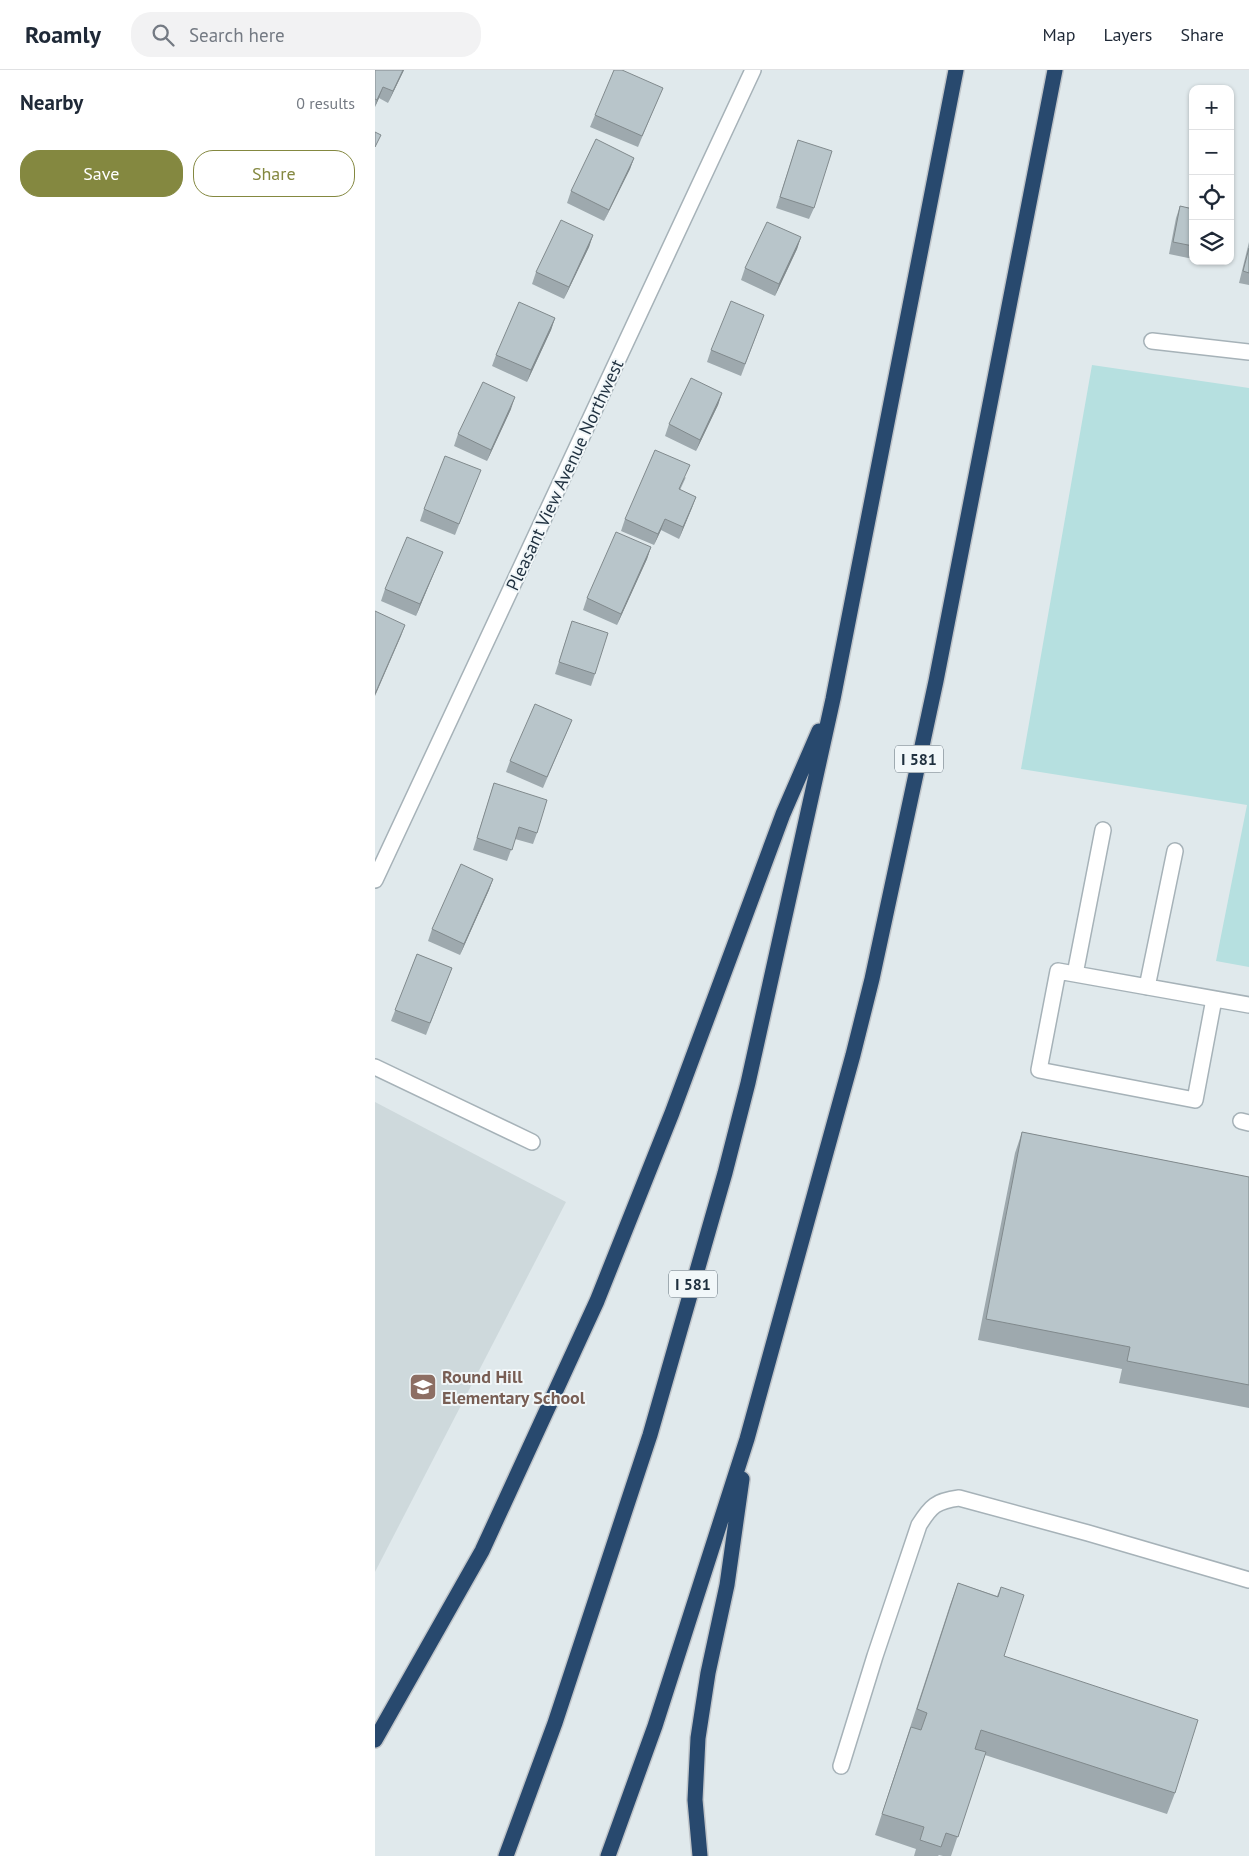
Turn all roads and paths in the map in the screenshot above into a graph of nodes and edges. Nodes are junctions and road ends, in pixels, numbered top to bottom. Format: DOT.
graph roads {
  1 [pos="753,70"];
  2 [pos="956,70"];
  3 [pos="1055,70"];
  4 [pos="1152,341"];
  5 [pos="1249,352"];
  6 [pos="833,699"];
  7 [pos="1103,830"];
  8 [pos="1175,851"];
  9 [pos="375,880"];
  10 [pos="1075,974"];
  11 [pos="1147,987"];
  12 [pos="1214,999"];
  13 [pos="1249,1005"];
  14 [pos="375,1067"];
  15 [pos="532,1142"];
  16 [pos="747,1439"];
  17 [pos="1249,1580"];
  18 [pos="375,1740"];
  19 [pos="841,1766"];
  20 [pos="506,1856"];
  21 [pos="608,1856"];
  22 [pos="700,1856"];
  1 -- 9 [label="street, Pleasant View Avenue Northwest"];
  2 -- 6 [label="highway, I 581"];
  3 -- 16 [label="highway, I 581"];
  4 -- 5 [label="street"];
  6 -- 18 [label="highway"];
  6 -- 20 [label="highway, I 581"];
  7 -- 10 [label="street"];
  8 -- 11 [label="street"];
  10 -- 11 [label="street"];
  10 -- 12 [label="street"];
  11 -- 12 [label="street"];
  12 -- 13 [label="street"];
  14 -- 15 [label="street"];
  16 -- 21 [label="highway, I 581"];
  16 -- 22 [label="highway"];
  17 -- 19 [label="street"];
}
